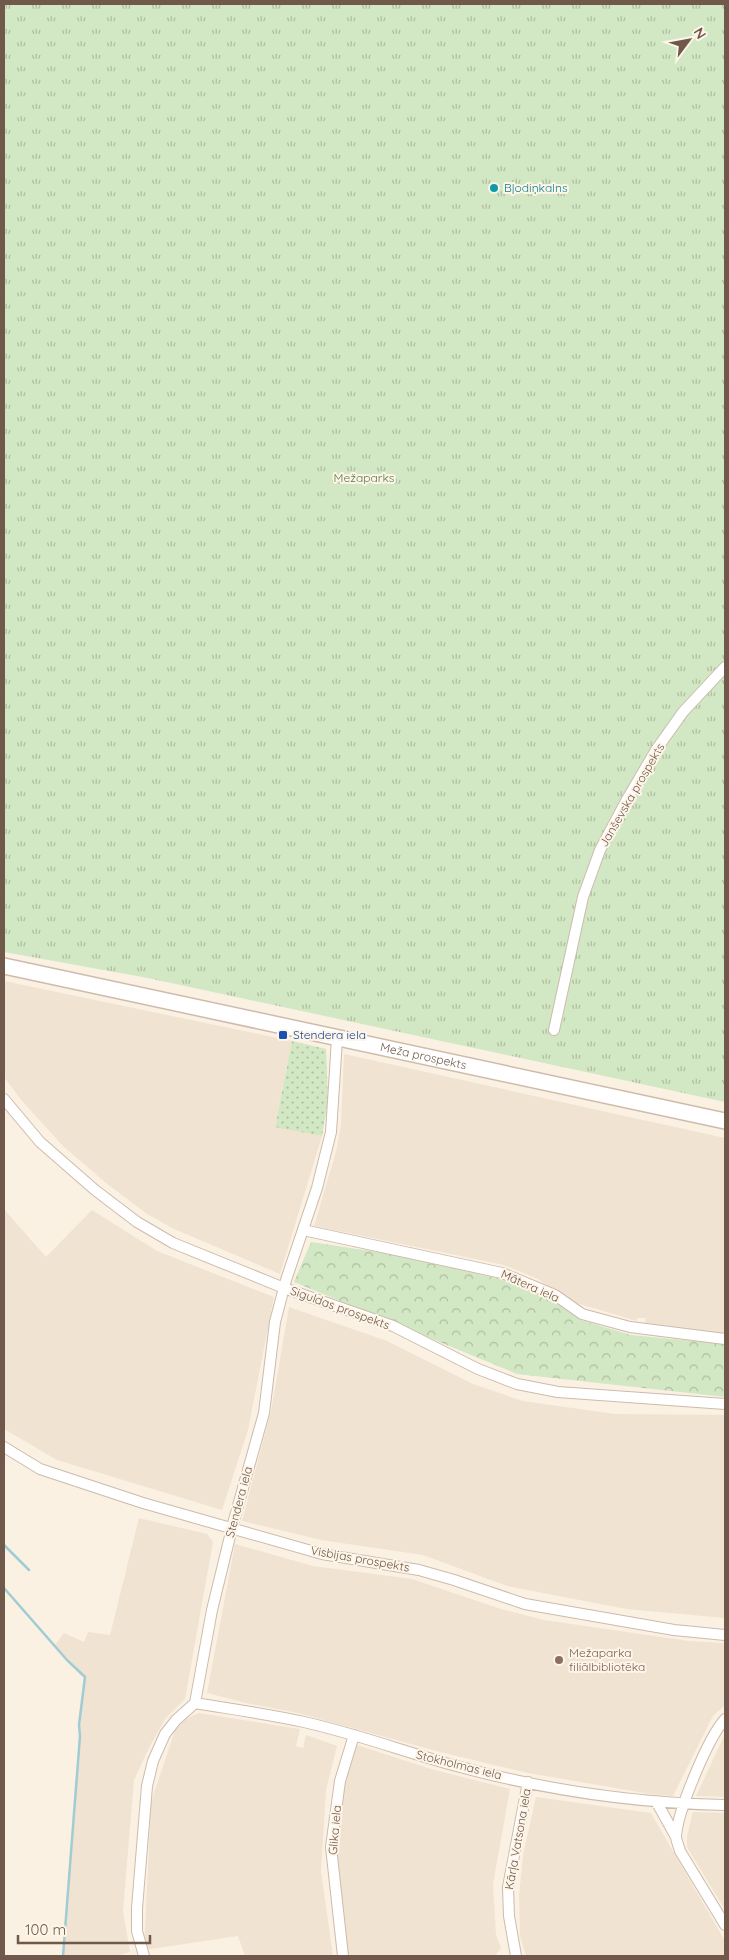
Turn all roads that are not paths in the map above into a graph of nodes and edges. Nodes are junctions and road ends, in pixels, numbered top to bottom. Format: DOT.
graph roads {
  1 [pos="725,667"];
  2 [pos="4,966"];
  3 [pos="554,1030"];
  4 [pos="336,1039"];
  5 [pos="4,1099"];
  6 [pos="725,1121"];
  7 [pos="303,1230"];
  8 [pos="284,1288"];
  9 [pos="725,1339"];
  10 [pos="725,1404"];
  11 [pos="4,1447"];
  12 [pos="232,1529"];
  13 [pos="725,1635"];
  14 [pos="195,1703"];
  15 [pos="725,1719"];
  16 [pos="354,1735"];
  17 [pos="528,1782"];
  18 [pos="656,1801"];
  19 [pos="683,1804"];
  20 [pos="725,1806"];
  21 [pos="676,1837"];
  22 [pos="725,1925"];
  23 [pos="144,1956"];
  24 [pos="342,1956"];
  25 [pos="516,1956"];
  1 -- 3 [label="street, Janševska prospekts"];
  2 -- 4 [label="street, Meža prospekts"];
  4 -- 6 [label="street, Meža prospekts"];
  4 -- 7 [label="street, Stendera iela"];
  5 -- 8 [label="street, Siguldas prospekts"];
  7 -- 8 [label="street, Stendera iela"];
  7 -- 9 [label="street, Mātera iela"];
  8 -- 10 [label="street, Siguldas prospekts"];
  8 -- 12 [label="street, Stendera iela"];
  11 -- 12 [label="street, Visbijas prospekts"];
  12 -- 13 [label="street, Visbijas prospekts"];
  12 -- 14 [label="street, Stendera iela"];
  14 -- 16 [label="street, Stokholmas iela"];
  14 -- 23 [label="street"];
  15 -- 19 [label="street"];
  16 -- 17 [label="street, Stokholmas iela"];
  16 -- 24 [label="street, Glika iela"];
  17 -- 18 [label="street, Stokholmas iela"];
  17 -- 25 [label="street, Kārļa Vatsona iela"];
  18 -- 19 [label="street, Stokholmas iela"];
  18 -- 21 [label="street"];
  19 -- 20 [label="street, Stokholmas iela"];
  19 -- 21 [label="street"];
  21 -- 22 [label="street"];
}
